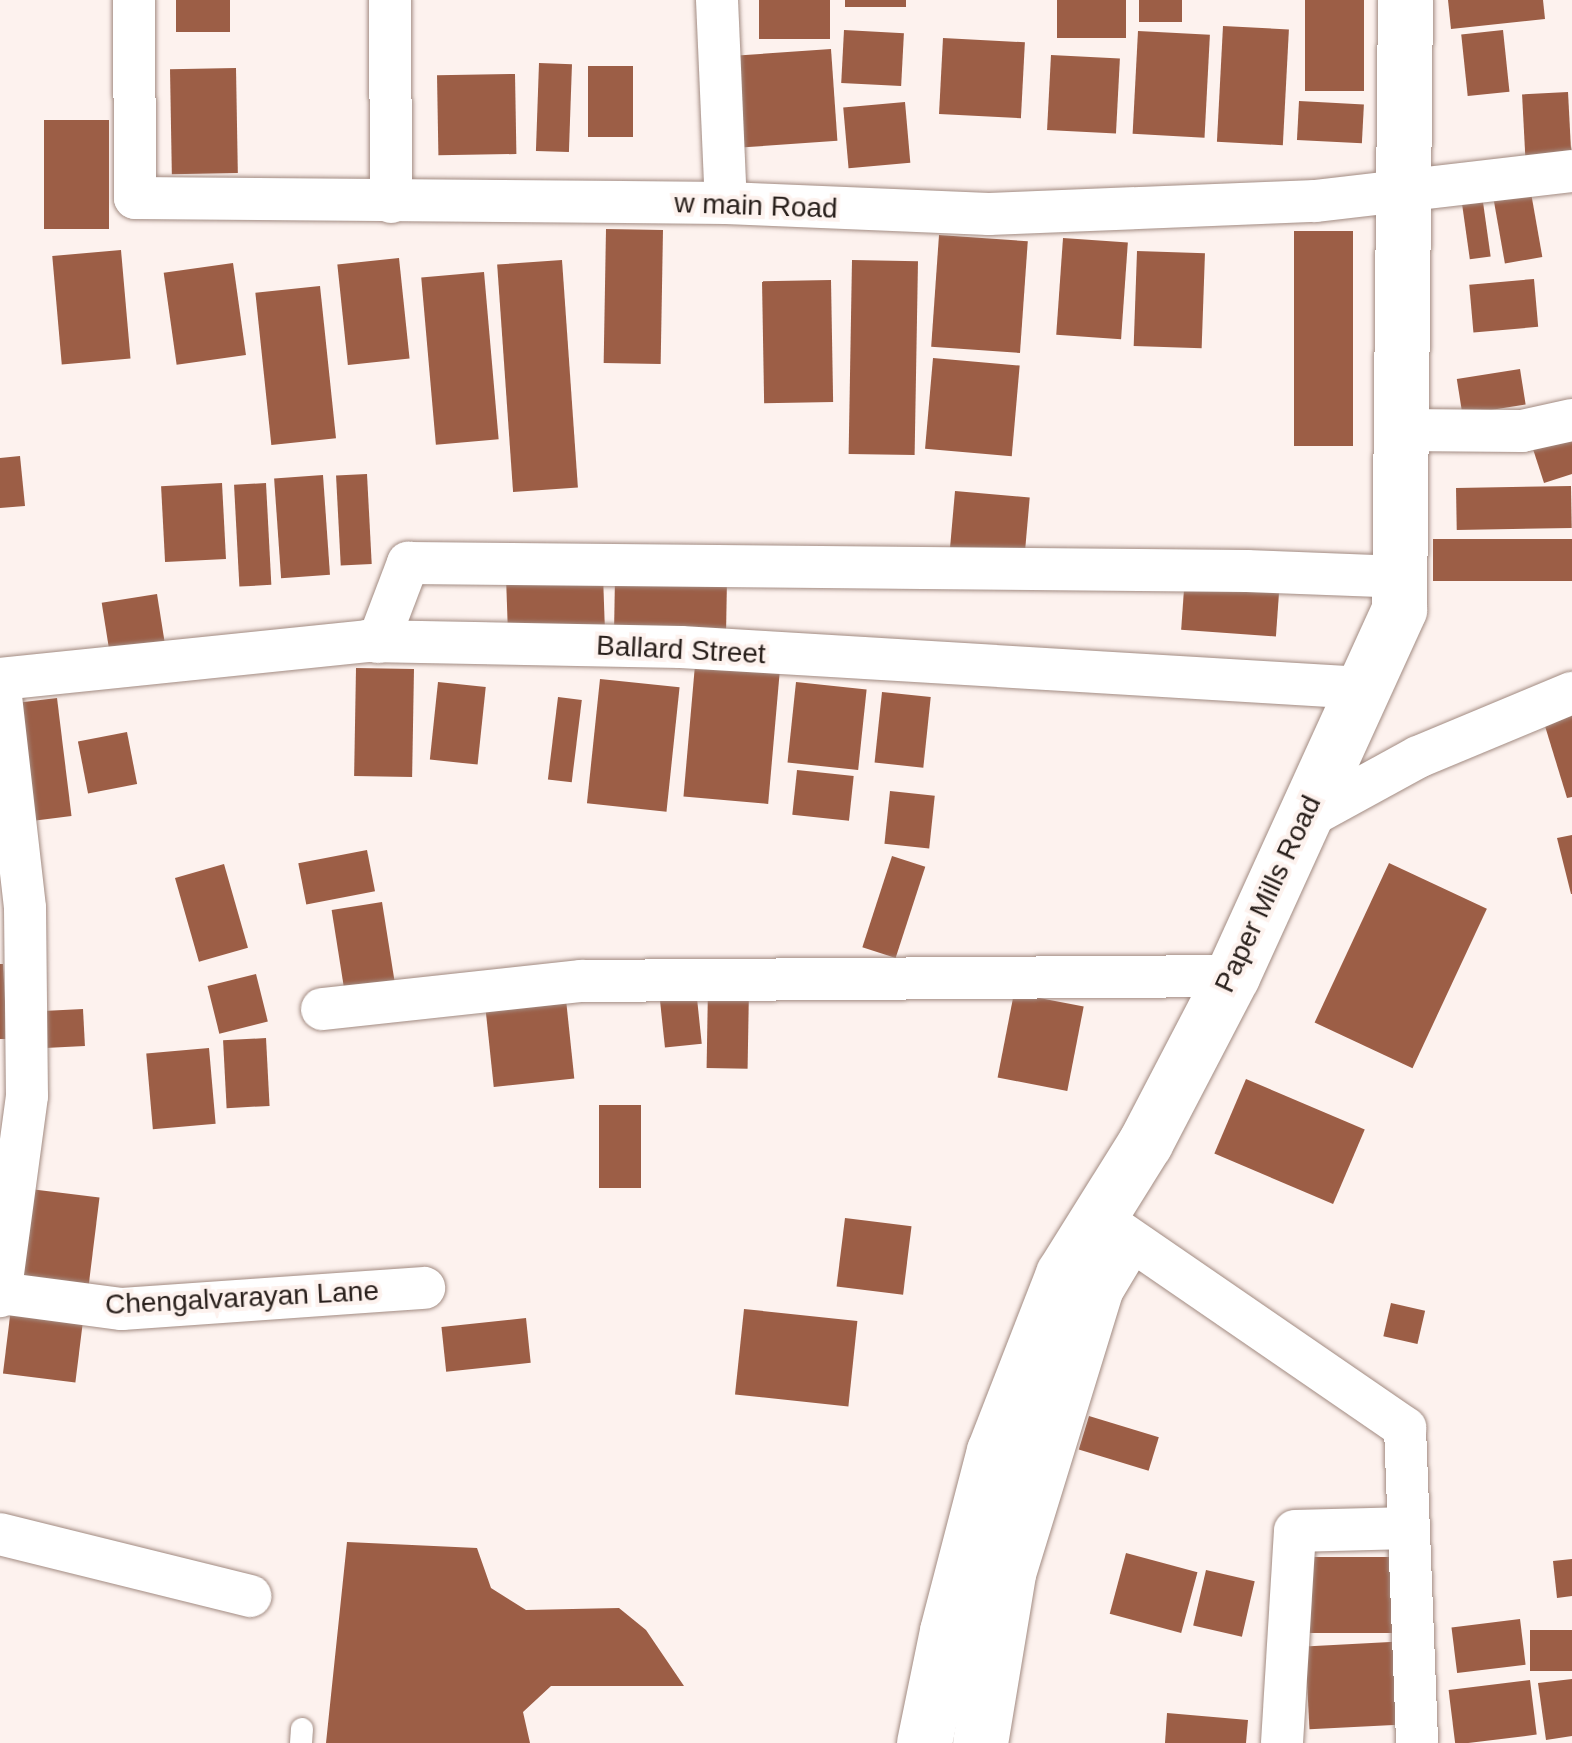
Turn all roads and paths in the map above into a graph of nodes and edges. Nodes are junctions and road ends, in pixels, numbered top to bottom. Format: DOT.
graph roads {
  1 [pos="134,0"];
  2 [pos="390,0"];
  3 [pos="717,0"];
  4 [pos="1405,0"];
  5 [pos="1572,170"];
  6 [pos="1403,193"];
  7 [pos="391,202"];
  8 [pos="726,203"];
  9 [pos="1572,420"];
  10 [pos="1401,430"];
  11 [pos="1400,577"];
  12 [pos="378,642"];
  13 [pos="0,679"];
  14 [pos="0,688"];
  15 [pos="1363,688"];
  16 [pos="1572,693"];
  17 [pos="1303,820"];
  18 [pos="1232,976"];
  19 [pos="322,1009"];
  20 [pos="1112,1226"];
  21 [pos="424,1288"];
  22 [pos="0,1294"];
  23 [pos="1408,1528"];
  24 [pos="0,1534"];
  25 [pos="250,1596"];
  26 [pos="924,1743"];
  27 [pos="980,1743"];
  28 [pos="1282,1743"];
  29 [pos="1417,1743"];
  1 -- 7 [label="street, w main Road"];
  2 -- 7 [label="street"];
  3 -- 8 [label="street"];
  4 -- 6 [label="main road, Paper Mills Road"];
  5 -- 6 [label="street, w main Road"];
  6 -- 8 [label="street, w main Road"];
  6 -- 10 [label="main road, Paper Mills Road"];
  7 -- 8 [label="street, w main Road"];
  9 -- 10 [label="street"];
  10 -- 11 [label="main road, Paper Mills Road"];
  11 -- 12 [label="street"];
  11 -- 15 [label="main road, Paper Mills Road"];
  12 -- 13 [label="street, Ballard Street"];
  12 -- 15 [label="street, Ballard Street"];
  14 -- 22 [label="street"];
  15 -- 17 [label="main road, Paper Mills Road"];
  16 -- 17 [label="street"];
  17 -- 18 [label="main road, Paper Mills Road"];
  18 -- 19 [label="street"];
  18 -- 20 [label="main road, Paper Mills Road"];
  20 -- 23 [label="street"];
  20 -- 26 [label="main road"];
  20 -- 27 [label="main road"];
  21 -- 22 [label="street, Chengalvarayan Lane"];
  23 -- 28 [label="street"];
  23 -- 29 [label="street"];
  24 -- 25 [label="street"];
}
